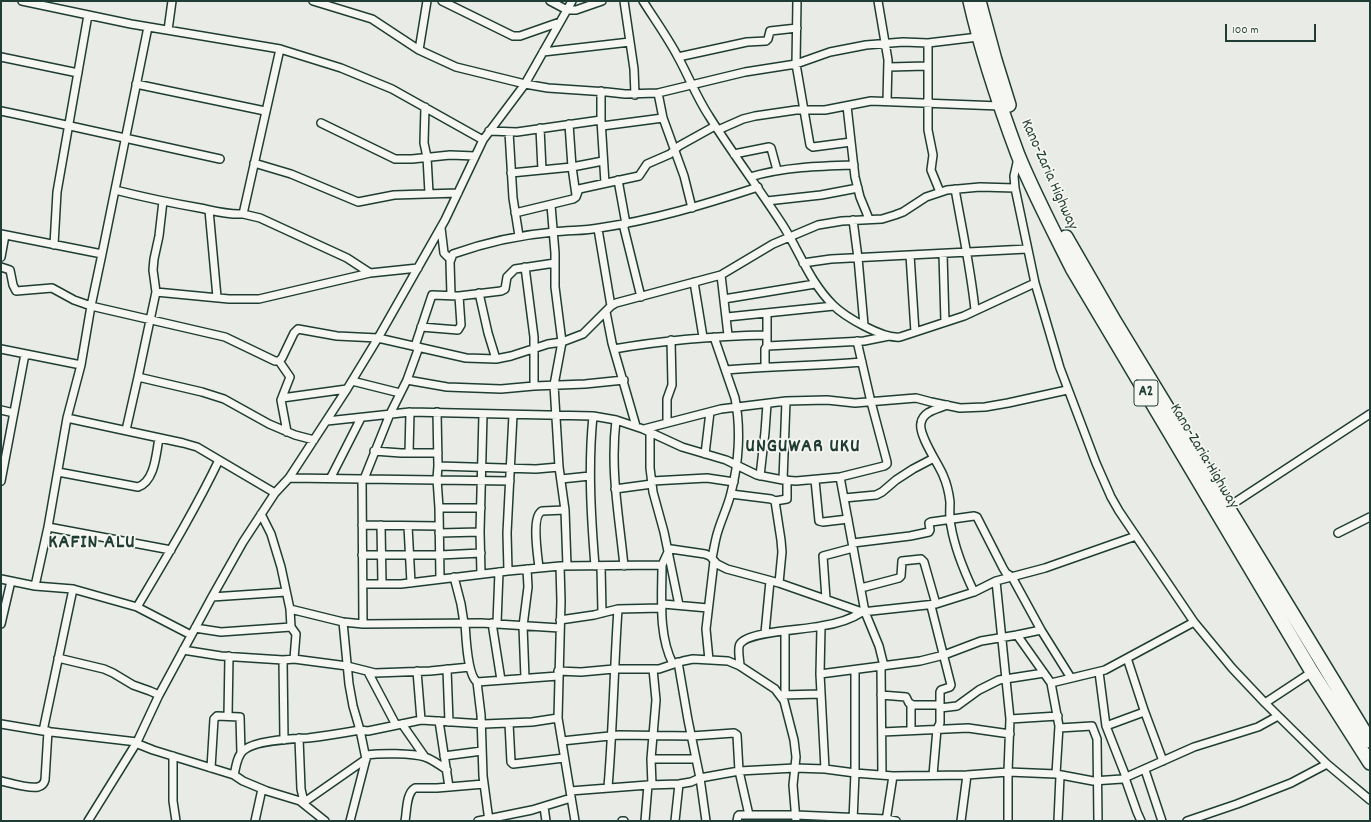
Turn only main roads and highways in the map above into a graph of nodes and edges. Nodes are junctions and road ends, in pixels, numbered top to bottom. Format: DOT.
graph roads {
  1 [pos="970,1"];
  2 [pos="978,1"];
  3 [pos="1370,741"];
  4 [pos="1370,763"];
  1 -- 4 [label="highway, Kano-Zaria Highway / A2"];
  2 -- 3 [label="highway, Kano-Zaria Highway / A2"];
}
